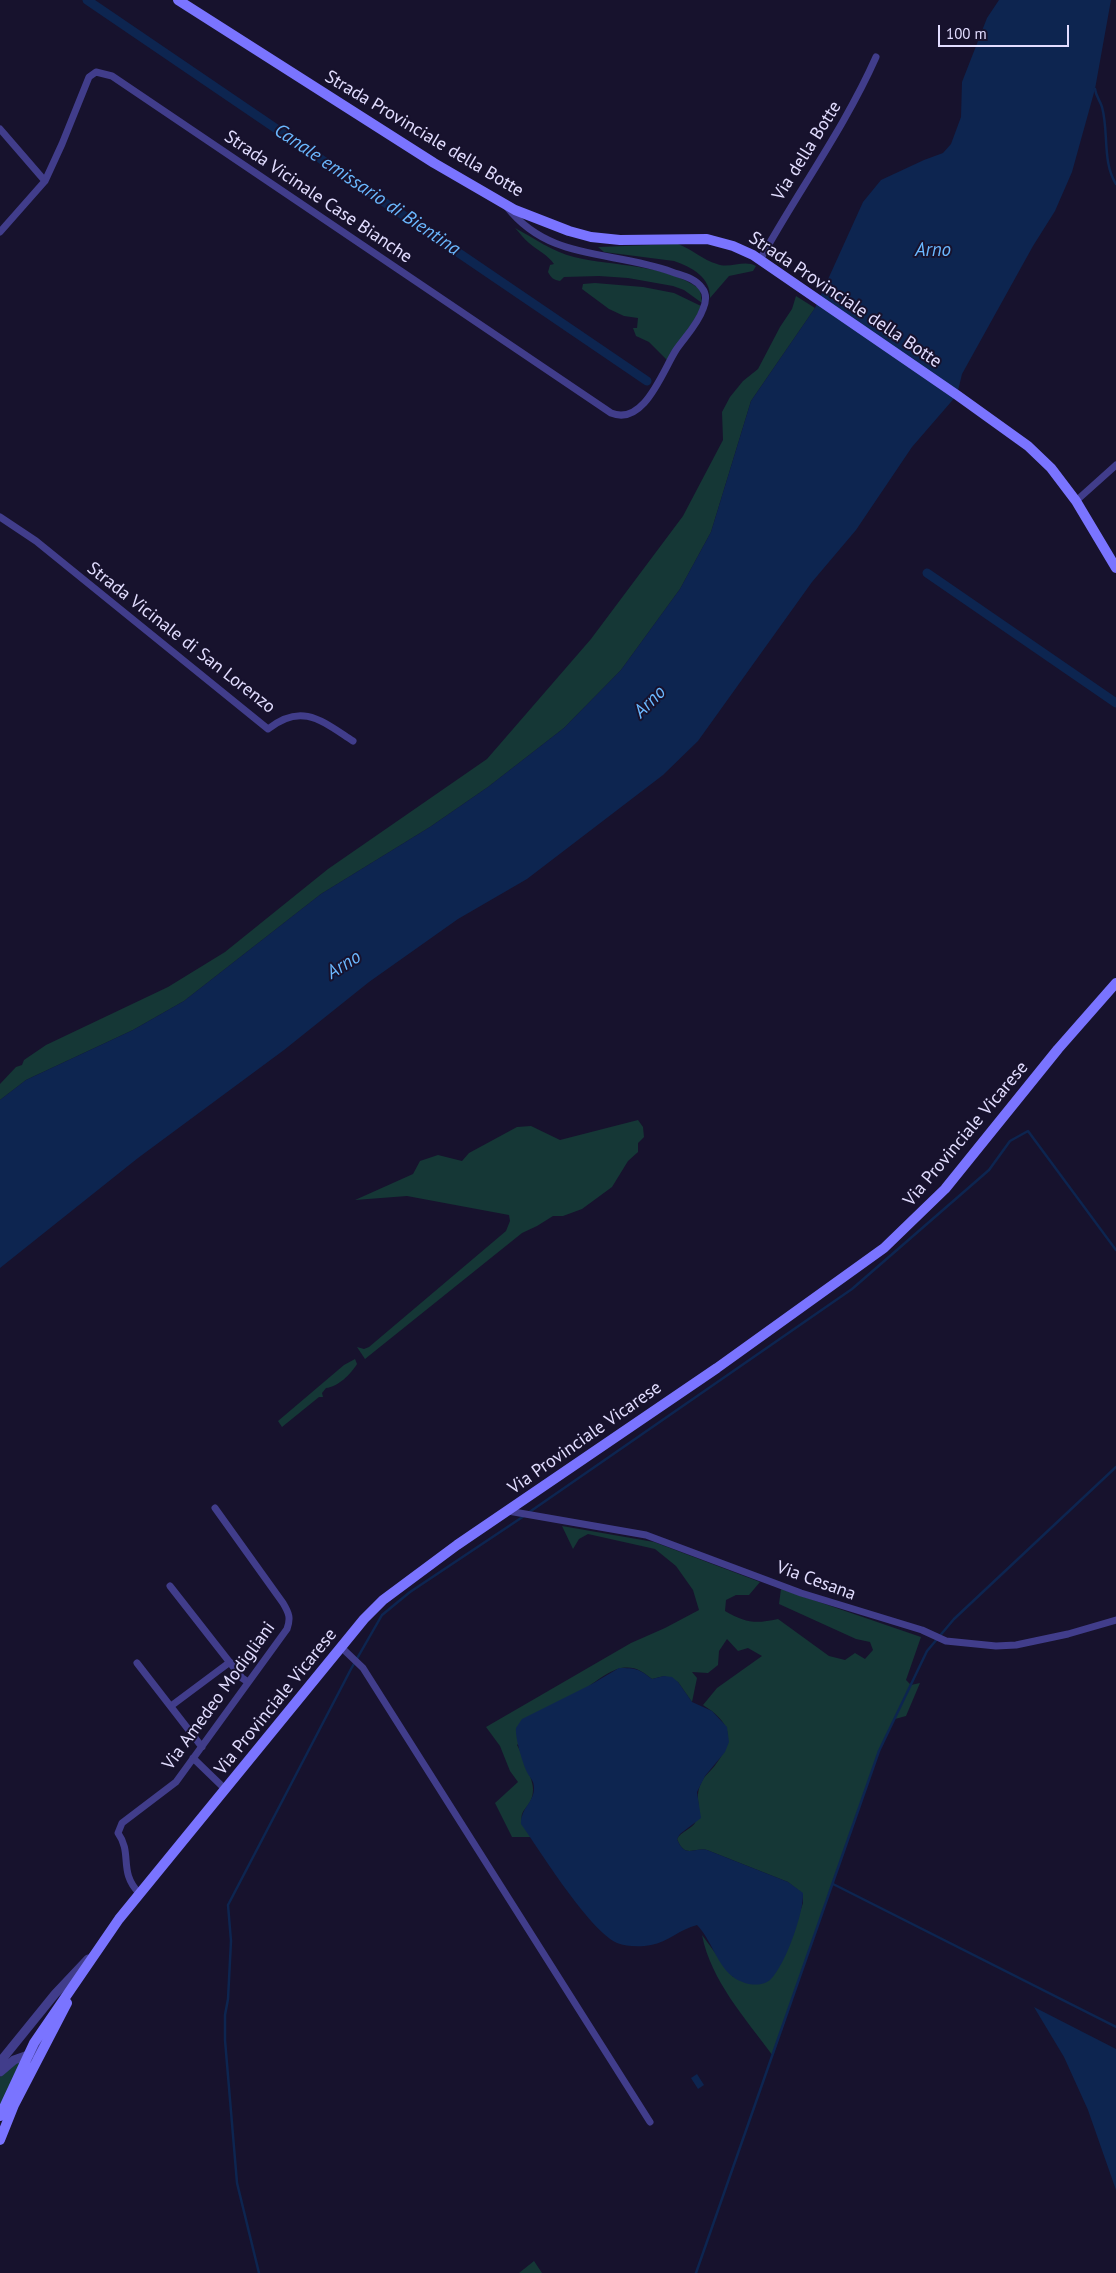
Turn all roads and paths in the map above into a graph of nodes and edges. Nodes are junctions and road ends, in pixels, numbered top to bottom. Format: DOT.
graph roads {
  1 [pos="178,0"];
  2 [pos="876,57"];
  3 [pos="0,129"];
  4 [pos="45,181"];
  5 [pos="505,205"];
  6 [pos="0,232"];
  7 [pos="760,260"];
  8 [pos="1116,465"];
  9 [pos="1076,501"];
  10 [pos="0,517"];
  11 [pos="1116,568"];
  12 [pos="353,741"];
  13 [pos="1116,982"];
  14 [pos="215,1508"];
  15 [pos="508,1511"];
  16 [pos="170,1586"];
  17 [pos="1116,1620"];
  18 [pos="342,1648"];
  19 [pos="230,1662"];
  20 [pos="136,1663"];
  21 [pos="248,1682"];
  22 [pos="171,1706"];
  23 [pos="202,1747"];
  24 [pos="193,1758"];
  25 [pos="226,1789"];
  26 [pos="139,1893"];
  27 [pos="98,1948"];
  28 [pos="50,2033"];
  29 [pos="28,2056"];
  30 [pos="0,2062"];
  31 [pos="0,2072"];
  32 [pos="0,2116"];
  33 [pos="650,2122"];
  34 [pos="0,2140"];
  1 -- 5 [label="main road, Strada Provinciale della Botte"];
  2 -- 7 [label="street, Via della Botte"];
  3 -- 4 [label="street"];
  4 -- 5 [label="street, Strada Vicinale Case Bianche"];
  4 -- 6 [label="street"];
  5 -- 7 [label="main road, Strada Provinciale della Botte"];
  7 -- 9 [label="main road, Strada Provinciale della Botte"];
  8 -- 9 [label="street"];
  9 -- 11 [label="main road, Strada Provinciale della Botte"];
  10 -- 12 [label="street, Strada Vicinale di San Lorenzo"];
  13 -- 15 [label="main road, Via Provinciale Vicarese"];
  14 -- 21 [label="street, Via Amedeo Modigliani"];
  15 -- 17 [label="street, Via Cesana"];
  15 -- 18 [label="main road, Via Provinciale Vicarese"];
  16 -- 19 [label="street"];
  18 -- 25 [label="main road, Via Provinciale Vicarese"];
  18 -- 33 [label="street"];
  19 -- 21 [label="street"];
  19 -- 22 [label="street"];
  20 -- 22 [label="street"];
  21 -- 23 [label="street, Via Amedeo Modigliani"];
  22 -- 23 [label="street"];
  23 -- 24 [label="street, Via Amedeo Modigliani"];
  24 -- 25 [label="street"];
  24 -- 26 [label="street, Via Amedeo Modigliani"];
  25 -- 26 [label="main road, Via Provinciale Vicarese"];
  26 -- 27 [label="main road, Via Provinciale Vicarese"];
  27 -- 28 [label="main road, Via Provinciale Vicarese"];
  27 -- 29 [label="main road, Via Provinciale Vicarese"];
  27 -- 30 [label="street, Via Provinciale Vicarese"];
  28 -- 29 [label="street, Via Provinciale Vicarese"];
  28 -- 34 [label="main road, Via Provinciale Vicarese"];
  29 -- 31 [label="street, Via Provinciale Vicarese"];
  29 -- 32 [label="main road, Via Provinciale Vicarese"];
}
